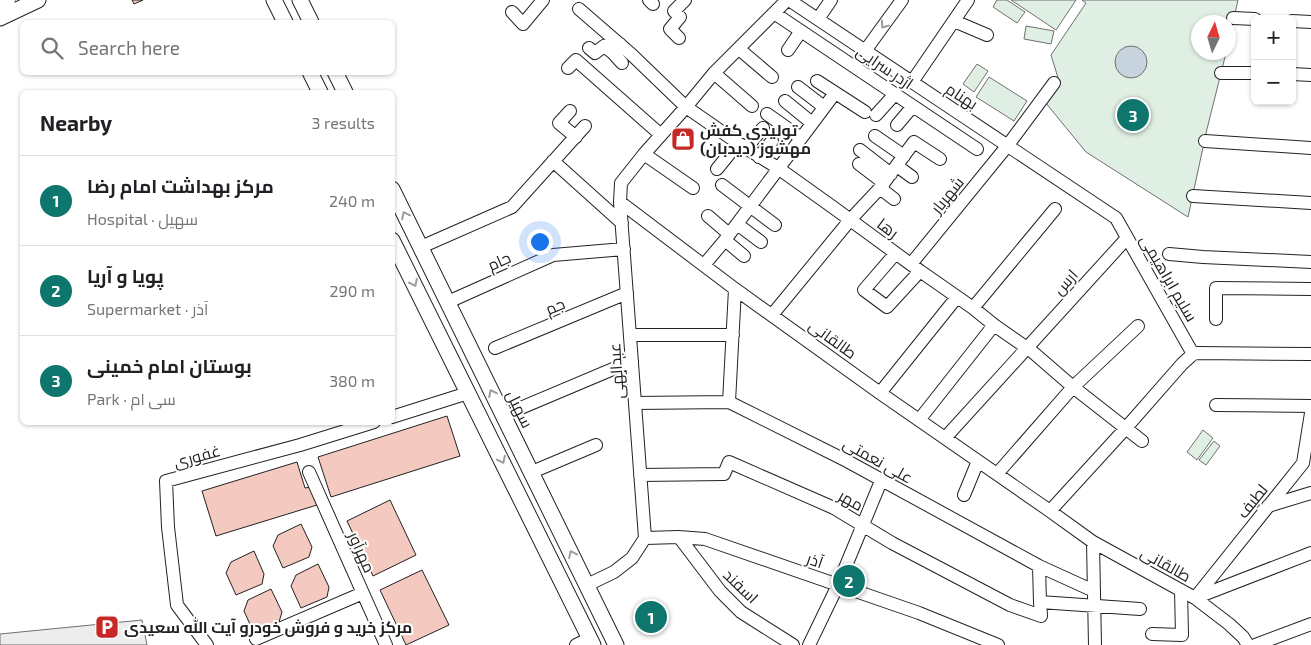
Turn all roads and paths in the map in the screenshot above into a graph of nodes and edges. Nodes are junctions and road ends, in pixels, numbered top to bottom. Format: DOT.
graph roads {
  1 [pos="6,0"];
  2 [pos="38,0"];
  3 [pos="274,0"];
  4 [pos="300,0"];
  5 [pos="542,0"];
  6 [pos="788,0"];
  7 [pos="831,0"];
  8 [pos="902,0"];
  9 [pos="968,0"];
  10 [pos="681,1"];
  11 [pos="0,3"];
  12 [pos="579,8"];
  13 [pos="512,12"];
  14 [pos="774,12"];
  15 [pos="0,18"];
  16 [pos="1236,18"];
  17 [pos="818,19"];
  18 [pos="1251,19"];
  19 [pos="284,20"];
  20 [pos="310,20"];
  21 [pos="954,20"];
  22 [pos="1296,21"];
  23 [pos="1311,22"];
  24 [pos="801,31"];
  25 [pos="987,34"];
  26 [pos="679,38"];
  27 [pos="589,48"];
  28 [pos="739,49"];
  29 [pos="788,50"];
  30 [pos="865,51"];
  31 [pos="621,54"];
  32 [pos="568,68"];
  33 [pos="714,73"];
  34 [pos="1221,73"];
  35 [pos="1251,73"];
  36 [pos="1296,74"];
  37 [pos="1311,74"];
  38 [pos="312,75"];
  39 [pos="336,75"];
  40 [pos="772,77"];
  41 [pos="818,81"];
  42 [pos="912,82"];
  43 [pos="1054,82"];
  44 [pos="798,87"];
  45 [pos="319,90"];
  46 [pos="344,90"];
  47 [pos="835,92"];
  48 [pos="895,94"];
  49 [pos="785,101"];
  50 [pos="752,106"];
  51 [pos="913,106"];
  52 [pos="686,107"];
  53 [pos="824,107"];
  54 [pos="570,111"];
  55 [pos="767,114"];
  56 [pos="812,123"];
  57 [pos="897,125"];
  58 [pos="585,126"];
  59 [pos="763,128"];
  60 [pos="661,135"];
  61 [pos="875,136"];
  62 [pos="576,137"];
  63 [pos="801,138"];
  64 [pos="772,141"];
  65 [pos="1205,141"];
  66 [pos="1008,145"];
  67 [pos="742,146"];
  68 [pos="1311,148"];
  69 [pos="977,149"];
  70 [pos="860,150"];
  71 [pos="644,154"];
  72 [pos="759,157"];
  73 [pos="940,158"];
  74 [pos="553,161"];
  75 [pos="859,164"];
  76 [pos="778,168"];
  77 [pos="718,169"];
  78 [pos="891,173"];
  79 [pos="912,177"];
  80 [pos="722,185"];
  81 [pos="693,188"];
  82 [pos="395,195"];
  83 [pos="1193,196"];
  84 [pos="894,199"];
  85 [pos="620,202"];
  86 [pos="1311,203"];
  87 [pos="750,206"];
  88 [pos="1055,208"];
  89 [pos="708,216"];
  90 [pos="1116,218"];
  91 [pos="850,220"];
  92 [pos="622,223"];
  93 [pos="737,224"];
  94 [pos="775,225"];
  95 [pos="727,237"];
  96 [pos="1127,238"];
  97 [pos="761,242"];
  98 [pos="395,246"];
  99 [pos="421,247"];
  100 [pos="624,249"];
  101 [pos="895,254"];
  102 [pos="1169,254"];
  103 [pos="744,256"];
  104 [pos="1311,262"];
  105 [pos="704,265"];
  106 [pos="915,268"];
  107 [pos="735,289"];
  108 [pos="1311,289"];
  109 [pos="627,294"];
  110 [pos="957,297"];
  111 [pos="448,302"];
  112 [pos="973,308"];
  113 [pos="772,315"];
  114 [pos="1216,319"];
  115 [pos="994,325"];
  116 [pos="1138,326"];
  117 [pos="630,335"];
  118 [pos="733,335"];
  119 [pos="495,348"];
  120 [pos="1028,348"];
  121 [pos="1196,354"];
  122 [pos="1311,354"];
  123 [pos="632,362"];
  124 [pos="1073,387"];
  125 [pos="468,393"];
  126 [pos="880,393"];
  127 [pos="729,402"];
  128 [pos="635,403"];
  129 [pos="1216,405"];
  130 [pos="1311,406"];
  131 [pos="1311,413"];
  132 [pos="504,415"];
  133 [pos="395,416"];
  134 [pos="919,420"];
  135 [pos="364,425"];
  136 [pos="1125,429"];
  137 [pos="945,438"];
  138 [pos="1142,441"];
  139 [pos="596,445"];
  140 [pos="978,461"];
  141 [pos="309,472"];
  142 [pos="532,472"];
  143 [pos="640,474"];
  144 [pos="997,474"];
  145 [pos="881,480"];
  146 [pos="1311,493"];
  147 [pos="964,495"];
  148 [pos="1268,506"];
  149 [pos="1050,510"];
  150 [pos="863,525"];
  151 [pos="679,537"];
  152 [pos="645,538"];
  153 [pos="1093,542"];
  154 [pos="1311,553"];
  155 [pos="1039,566"];
  156 [pos="587,585"];
  157 [pos="838,585"];
  158 [pos="1181,590"];
  159 [pos="1094,591"];
  160 [pos="363,593"];
  161 [pos="1196,598"];
  162 [pos="1040,602"];
  163 [pos="1094,606"];
  164 [pos="1140,608"];
  165 [pos="1311,624"];
  166 [pos="1152,634"];
  167 [pos="256,639"];
  168 [pos="586,643"];
  169 [pos="207,645"];
  170 [pos="386,645"];
  171 [pos="616,645"];
  172 [pos="793,645"];
  173 [pos="809,645"];
  174 [pos="998,645"];
  175 [pos="1095,645"];
  176 [pos="1248,645"];
  177 [pos="1255,645"];
  1 -- 11 [label="highway"];
  2 -- 15 [label="main road"];
  3 -- 19 [label="main road"];
  4 -- 20 [label="main road"];
  5 -- 13 [label="street"];
  6 -- 14 [label="street"];
  6 -- 17 [label="street, بهنام"];
  7 -- 17 [label="street"];
  8 -- 30 [label="street, one-way"];
  9 -- 21 [label="street"];
  10 -- 26 [label="street"];
  12 -- 31 [label="street, رها"];
  14 -- 24 [label="street, اژدر سرایی"];
  14 -- 28 [label="street"];
  16 -- 18 [label="street"];
  17 -- 30 [label="street, بهنام"];
  21 -- 25 [label="street"];
  21 -- 42 [label="street"];
  22 -- 23 [label="street"];
  24 -- 29 [label="street"];
  24 -- 48 [label="street, اژدر سرایی"];
  27 -- 31 [label="street"];
  28 -- 33 [label="street"];
  28 -- 40 [label="street"];
  30 -- 42 [label="street, بهنام"];
  31 -- 52 [label="street, رها"];
  32 -- 60 [label="street"];
  33 -- 50 [label="street"];
  33 -- 52 [label="street"];
  34 -- 35 [label="street"];
  36 -- 37 [label="street"];
  38 -- 45 [label="main road"];
  39 -- 46 [label="main road"];
  41 -- 47 [label="street"];
  42 -- 66 [label="street, بهنام"];
  43 -- 66 [label="street, شهریار"];
  44 -- 53 [label="street"];
  47 -- 48 [label="street"];
  47 -- 53 [label="street"];
  48 -- 51 [label="street, اژدر سرایی"];
  49 -- 56 [label="street"];
  51 -- 57 [label="street"];
  51 -- 69 [label="street, اژدر سرایی"];
  52 -- 60 [label="street"];
  52 -- 67 [label="street, رها"];
  53 -- 56 [label="street"];
  54 -- 62 [label="street"];
  55 -- 63 [label="street"];
  56 -- 63 [label="street"];
  58 -- 62 [label="street"];
  59 -- 67 [label="street"];
  60 -- 71 [label="street"];
  61 -- 78 [label="street"];
  62 -- 74 [label="street"];
  63 -- 76 [label="street"];
  64 -- 72 [label="street"];
  65 -- 68 [label="street"];
  66 -- 90 [label="street, بهنام"];
  66 -- 106 [label="street, شهریار"];
  67 -- 72 [label="street, رها"];
  67 -- 77 [label="street"];
  70 -- 78 [label="street"];
  71 -- 81 [label="street"];
  71 -- 85 [label="street"];
  72 -- 76 [label="street, رها"];
  73 -- 78 [label="street"];
  74 -- 92 [label="street"];
  74 -- 99 [label="street"];
  75 -- 78 [label="street"];
  76 -- 87 [label="street"];
  76 -- 91 [label="street, رها"];
  78 -- 79 [label="street"];
  78 -- 84 [label="street"];
  78 -- 91 [label="street"];
  80 -- 87 [label="street"];
  99 -- 82 [label="main road, سهیل, one-way"];
  83 -- 86 [label="street"];
  85 -- 92 [label="street, عبدالهی"];
  85 -- 105 [label="street, طالقانی"];
  87 -- 93 [label="street"];
  87 -- 94 [label="street"];
  88 -- 112 [label="street"];
  89 -- 95 [label="street"];
  90 -- 96 [label="street, سلیم ابراهیمی"];
  91 -- 101 [label="street, رها"];
  91 -- 113 [label="street"];
  92 -- 100 [label="street, عبدالهی"];
  93 -- 95 [label="street"];
  93 -- 97 [label="street"];
  95 -- 103 [label="street"];
  95 -- 105 [label="street"];
  96 -- 120 [label="street, ارس"];
  96 -- 121 [label="street, سلیم ابراهیمی"];
  98 -- 125 [label="main road, one-way"];
  99 -- 111 [label="main road, سهیل"];
  100 -- 109 [label="street, عبدالهی"];
  100 -- 111 [label="street, جام"];
  101 -- 106 [label="street, رها"];
  101 -- 106 [label="street, شهریار"];
  102 -- 104 [label="street"];
  105 -- 107 [label="street, طالقانی"];
  106 -- 110 [label="street, رها"];
  107 -- 113 [label="street, طالقانی"];
  107 -- 118 [label="street"];
  108 -- 114 [label="street"];
  109 -- 117 [label="street, عبدالهی"];
  109 -- 119 [label="street, جم"];
  110 -- 112 [label="street, رها"];
  110 -- 126 [label="street"];
  132 -- 111 [label="main road, سهیل, one-way"];
  112 -- 115 [label="street, رها"];
  113 -- 126 [label="street, طالقانی"];
  115 -- 120 [label="street, رها"];
  115 -- 134 [label="street"];
  116 -- 124 [label="street"];
  117 -- 118 [label="street"];
  117 -- 123 [label="street, عبدالهی"];
  118 -- 127 [label="street"];
  120 -- 124 [label="street, رها"];
  120 -- 137 [label="street, ارس"];
  121 -- 122 [label="street"];
  121 -- 136 [label="street"];
  123 -- 128 [label="street, عبدالهی"];
  123 -- 132 [label="street"];
  124 -- 136 [label="street, رها"];
  124 -- 144 [label="street"];
  125 -- 133 [label="street"];
  125 -- 168 [label="main road, one-way"];
  126 -- 134 [label="street, طالقانی"];
  127 -- 128 [label="street, علی نعمتی"];
  127 -- 145 [label="street, علی نعمتی"];
  128 -- 143 [label="street, عبدالهی"];
  129 -- 130 [label="street"];
  131 -- 148 [label="street, لطیف"];
  132 -- 142 [label="main road, سهیل"];
  134 -- 137 [label="street, طالقانی"];
  135 -- 169 [label="street, غفوری"];
  136 -- 138 [label="street, رها"];
  136 -- 149 [label="street"];
  137 -- 140 [label="street, طالقانی"];
  139 -- 142 [label="street"];
  140 -- 144 [label="street, طالقانی"];
  140 -- 147 [label="street"];
  141 -- 160 [label="street, مهرآور"];
  156 -- 142 [label="main road, سهیل, one-way"];
  143 -- 150 [label="street, مهر"];
  143 -- 152 [label="street, عبدالهی"];
  144 -- 149 [label="street, طالقانی"];
  145 -- 150 [label="street"];
  145 -- 155 [label="street, علی نعمتی"];
  146 -- 148 [label="street"];
  148 -- 161 [label="street, لطیف"];
  149 -- 153 [label="street, طالقانی"];
  150 -- 157 [label="street"];
  150 -- 162 [label="street, مهر"];
  151 -- 152 [label="street, آذر"];
  151 -- 157 [label="street, آذر"];
  151 -- 172 [label="street, اسفند"];
  152 -- 156 [label="street"];
  153 -- 158 [label="street, طالقانی"];
  153 -- 159 [label="street"];
  154 -- 161 [label="street"];
  155 -- 159 [label="street, علی نعمتی"];
  155 -- 162 [label="street"];
  156 -- 171 [label="main road, سهیل"];
  157 -- 173 [label="street"];
  157 -- 174 [label="street, آذر"];
  158 -- 161 [label="street, طالقانی"];
  158 -- 166 [label="street"];
  159 -- 163 [label="street"];
  160 -- 167 [label="street"];
  160 -- 170 [label="street, مهرآور"];
  161 -- 176 [label="street, طالقانی"];
  162 -- 163 [label="street"];
  163 -- 164 [label="street"];
  163 -- 175 [label="street"];
  165 -- 177 [label="street"];
}
